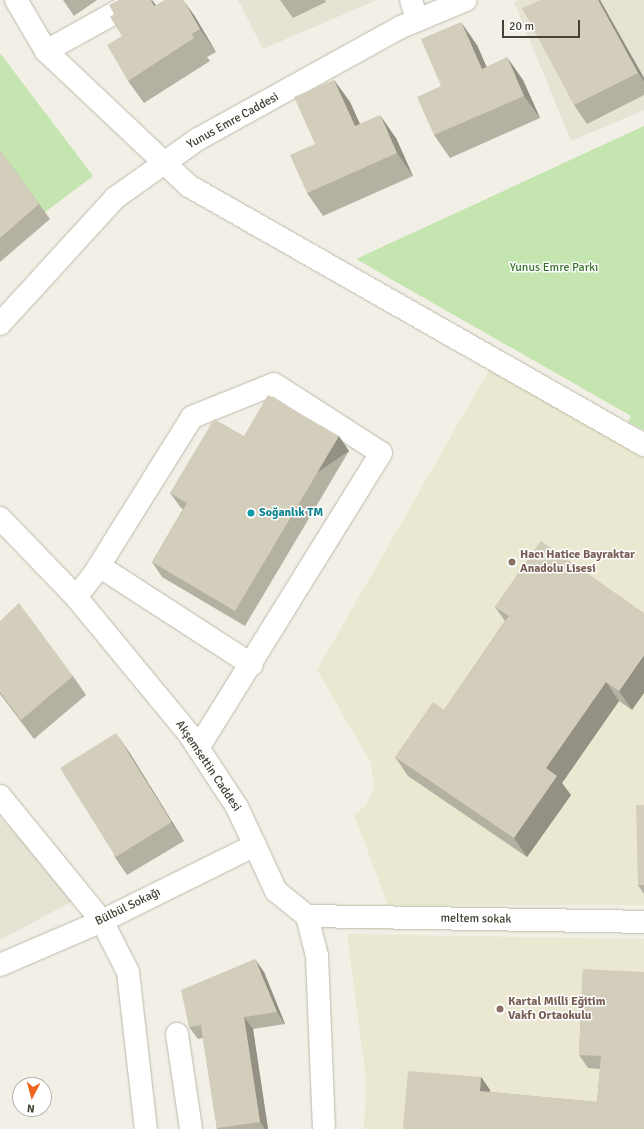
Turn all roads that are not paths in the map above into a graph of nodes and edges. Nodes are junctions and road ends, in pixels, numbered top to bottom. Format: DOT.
graph roads {
  1 [pos="16,0"];
  2 [pos="138,0"];
  3 [pos="466,0"];
  4 [pos="414,10"];
  5 [pos="46,51"];
  6 [pos="163,163"];
  7 [pos="0,324"];
  8 [pos="644,445"];
  9 [pos="0,518"];
  10 [pos="99,566"];
  11 [pos="76,597"];
  12 [pos="252,665"];
  13 [pos="198,748"];
  14 [pos="0,796"];
  15 [pos="255,845"];
  16 [pos="307,916"];
  17 [pos="102,921"];
  18 [pos="644,922"];
  19 [pos="0,965"];
  20 [pos="177,1034"];
  21 [pos="146,1129"];
  22 [pos="190,1129"];
  23 [pos="324,1129"];
  1 -- 5 [label="street"];
  2 -- 5 [label="street"];
  3 -- 4 [label="street, Yunus Emre Caddesi"];
  4 -- 6 [label="street, Yunus Emre Caddesi"];
  5 -- 6 [label="street"];
  6 -- 7 [label="street, Yunus Emre Caddesi"];
  6 -- 8 [label="street"];
  9 -- 11 [label="street, Akşemsettin Caddesi"];
  10 -- 11 [label="street"];
  10 -- 12 [label="street"];
  10 -- 12 [label="street"];
  11 -- 13 [label="street, Akşemsettin Caddesi"];
  12 -- 13 [label="street"];
  13 -- 15 [label="street, Akşemsettin Caddesi"];
  14 -- 17 [label="street"];
  15 -- 16 [label="street, Akşemsettin Caddesi"];
  15 -- 17 [label="street, Bülbül Sokağı"];
  16 -- 18 [label="street, meltem sokak"];
  16 -- 23 [label="street"];
  17 -- 19 [label="street, Bülbül Sokağı"];
  17 -- 21 [label="street"];
  20 -- 22 [label="street"];
}
